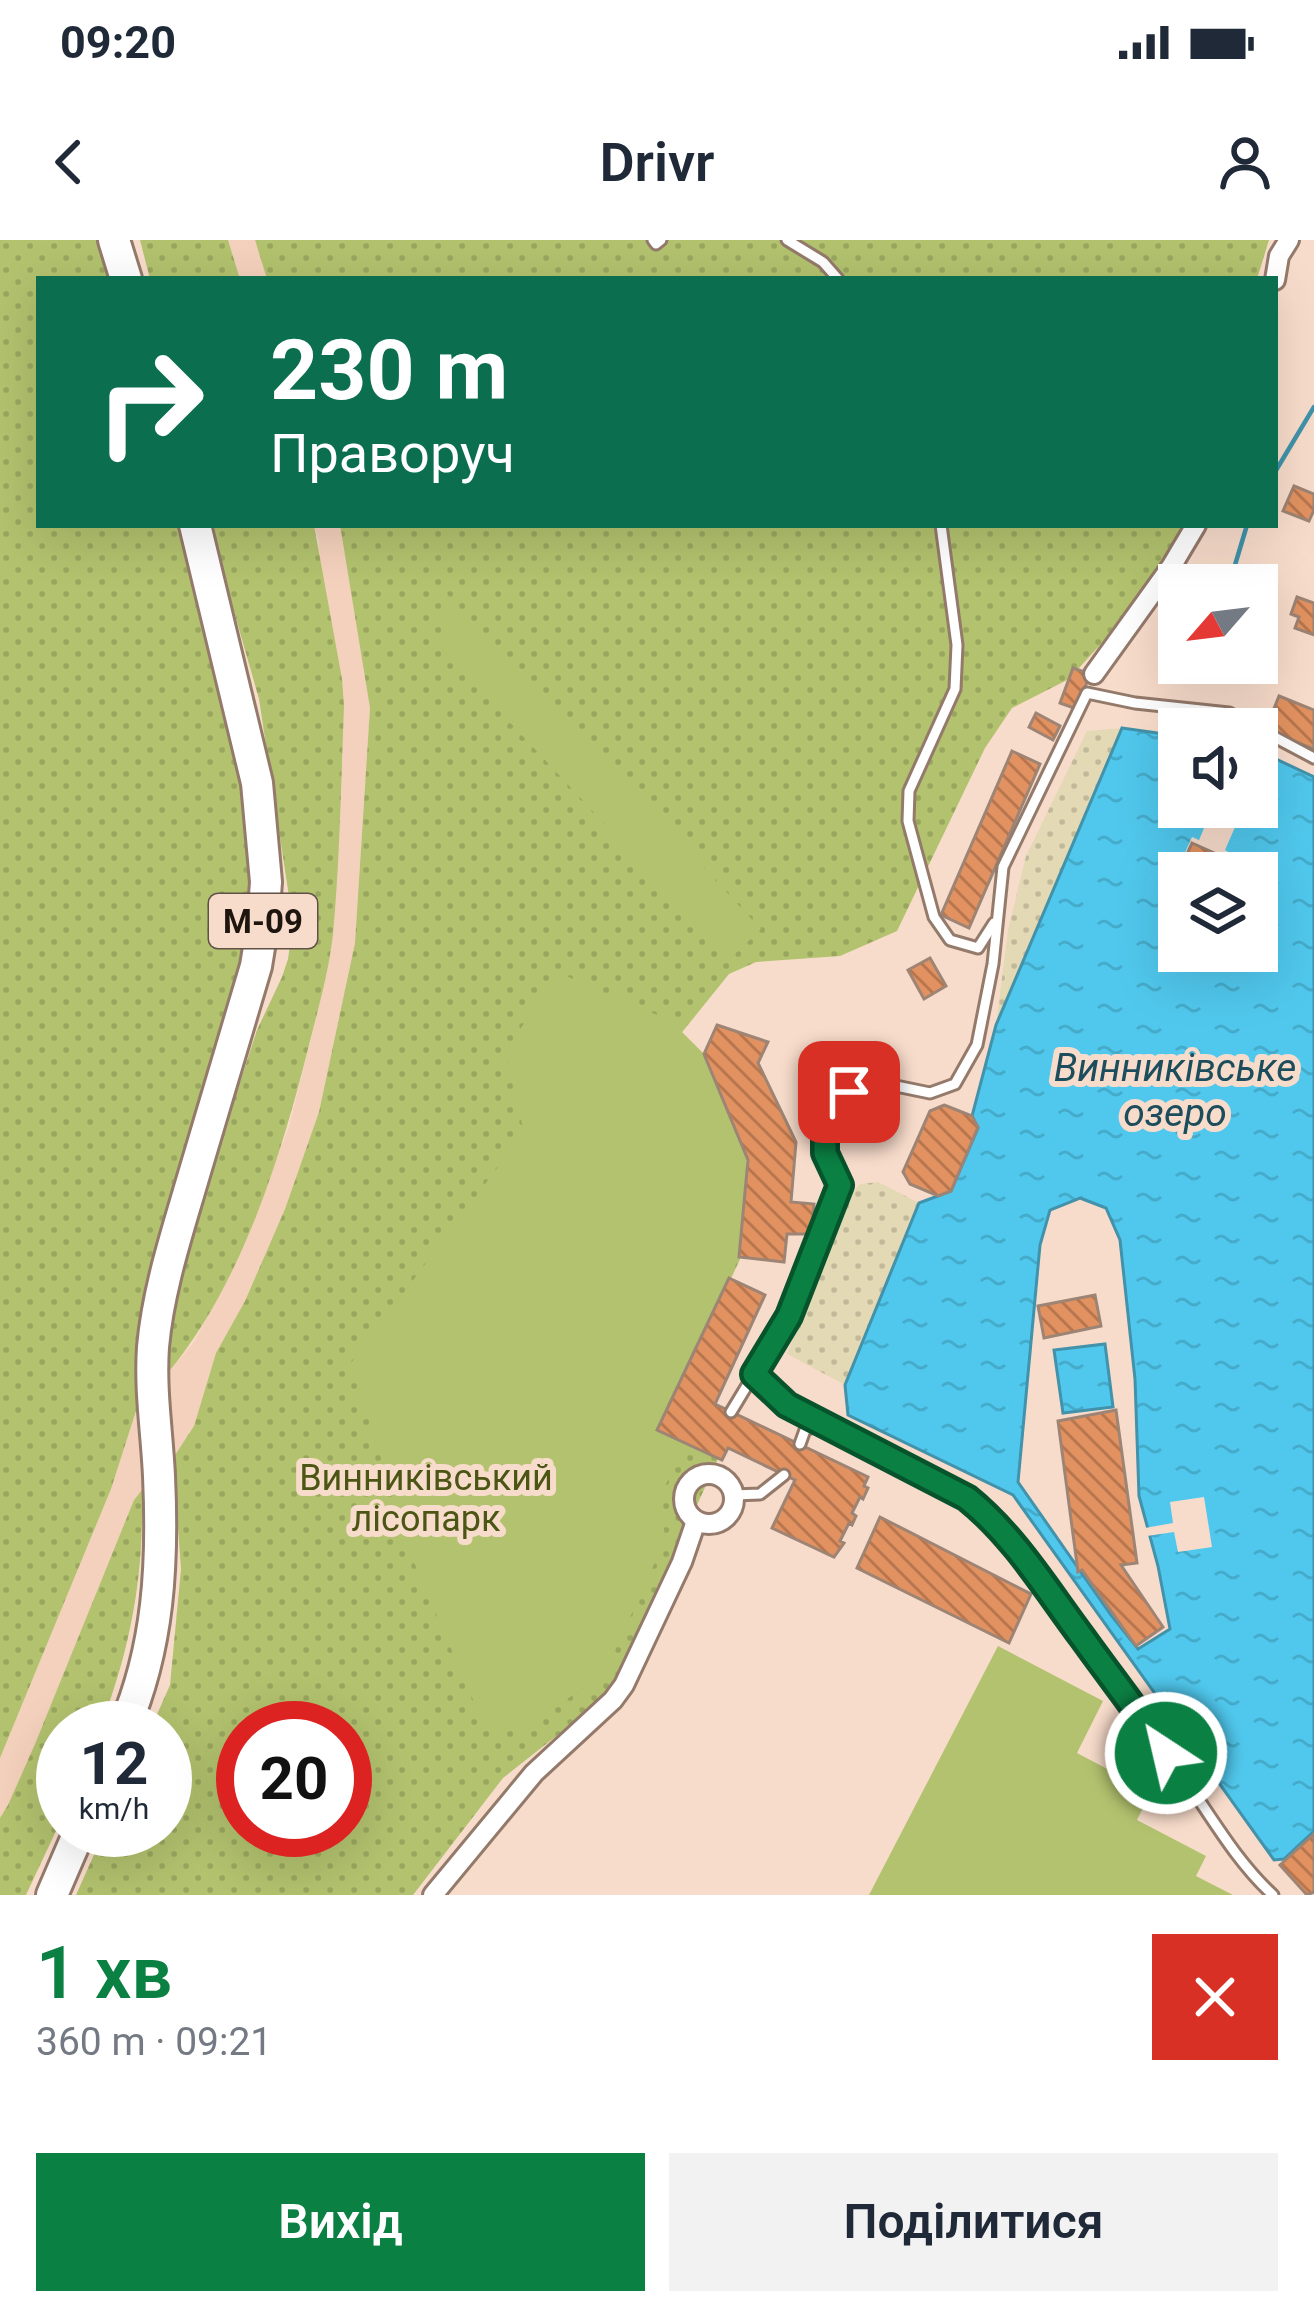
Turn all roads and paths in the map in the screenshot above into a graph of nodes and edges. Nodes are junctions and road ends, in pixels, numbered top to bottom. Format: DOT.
graph roads {
  1 [pos="114,240"];
  2 [pos="787,240"];
  3 [pos="1289,240"];
  4 [pos="125,276"];
  5 [pos="835,276"];
  6 [pos="1276,276"];
  7 [pos="196,528"];
  8 [pos="941,528"];
  9 [pos="1194,528"];
  10 [pos="1091,683"];
  11 [pos="1314,758"];
  12 [pos="998,918"];
  13 [pos="754,1374"];
  14 [pos="731,1412"];
  15 [pos="821,1424"];
  16 [pos="800,1444"];
  17 [pos="784,1475"];
  18 [pos="734,1495"];
  19 [pos="696,1521"];
  20 [pos="136,1701"];
  21 [pos="68,1857"];
  22 [pos="52,1895"];
  23 [pos="434,1895"];
  24 [pos="1274,1895"];
  1 -- 4 [label="main road"];
  2 -- 5 [label="lane"];
  3 -- 6 [label="street"];
  7 -- 20 [label="main road, М-09"];
  8 -- 12 [label="lane"];
  9 -- 10 [label="street"];
  10 -- 11 [label="lane"];
  10 -- 12 [label="lane"];
  12 -- 13 [label="lane"];
  13 -- 14 [label="lane"];
  13 -- 15 [label="lane"];
  15 -- 16 [label="lane"];
  15 -- 24 [label="lane"];
  17 -- 18 [label="lane"];
  18 -- 19 [label="street"];
  18 -- 19 [label="street"];
  19 -- 23 [label="street"];
  21 -- 22 [label="main road"];
}
